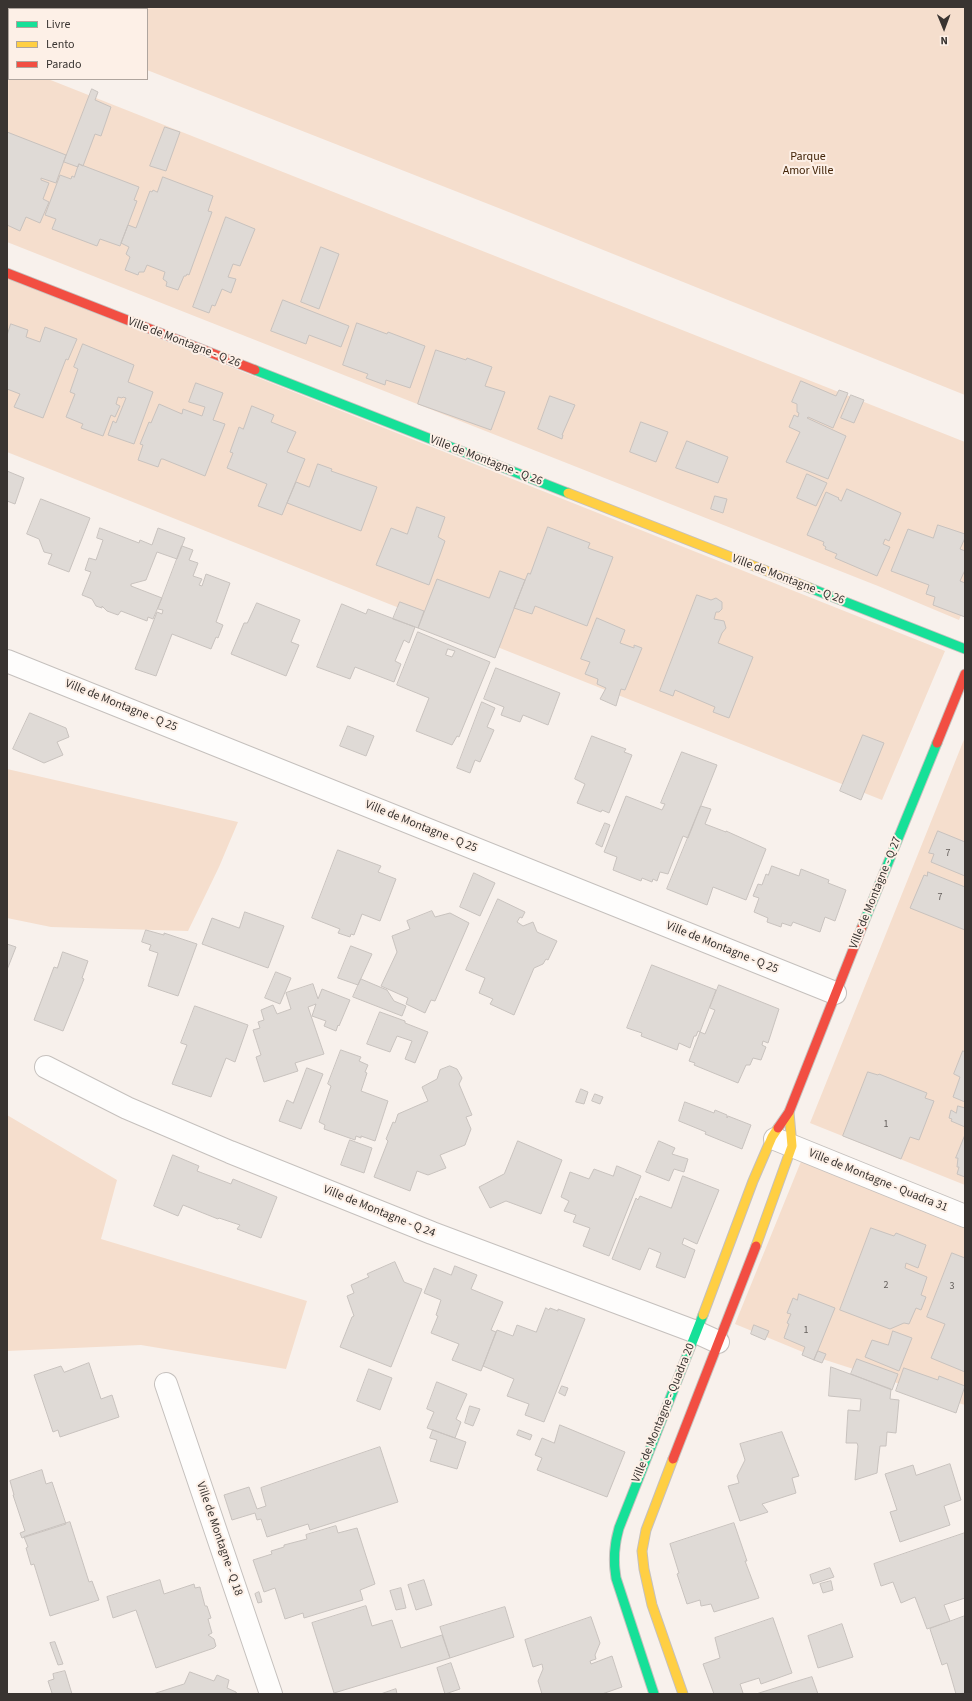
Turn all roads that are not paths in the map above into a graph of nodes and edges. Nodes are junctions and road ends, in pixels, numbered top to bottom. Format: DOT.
graph roads {
  1 [pos="7,273"];
  2 [pos="965,649"];
  3 [pos="7,661"];
  4 [pos="965,674"];
  5 [pos="835,993"];
  6 [pos="46,1067"];
  7 [pos="789,1112"];
  8 [pos="772,1137"];
  9 [pos="792,1146"];
  10 [pos="965,1216"];
  11 [pos="696,1332"];
  12 [pos="718,1342"];
  13 [pos="166,1384"];
  14 [pos="271,1694"];
  15 [pos="654,1694"];
  16 [pos="683,1694"];
  1 -- 2 [label="street, Ville de Montagne - Q 26"];
  3 -- 5 [label="street, Ville de Montagne - Q 25"];
  4 -- 5 [label="street, Ville de Montagne - Q 27"];
  5 -- 7 [label="street, Ville de Montagne - Q 27"];
  6 -- 11 [label="street, Ville de Montagne - Q 24"];
  7 -- 8 [label="street, Ville de Montagne - Q 27"];
  7 -- 9 [label="street, Ville de Montagne - Q 27"];
  8 -- 9 [label="street, Ville de Montagne - Quadra 31"];
  8 -- 11 [label="street, Ville de Montagne - Quadra 20"];
  9 -- 10 [label="street, Ville de Montagne - Quadra 31"];
  9 -- 12 [label="street, Ville de Montagne - Quadra 20"];
  11 -- 12 [label="street, Ville de Montagne - Q 24"];
  11 -- 15 [label="street, Ville de Montagne - Quadra 20"];
  12 -- 16 [label="street, Ville de Montagne - Quadra 20"];
  13 -- 14 [label="street, Ville de Montagne - Q 18"];
}
